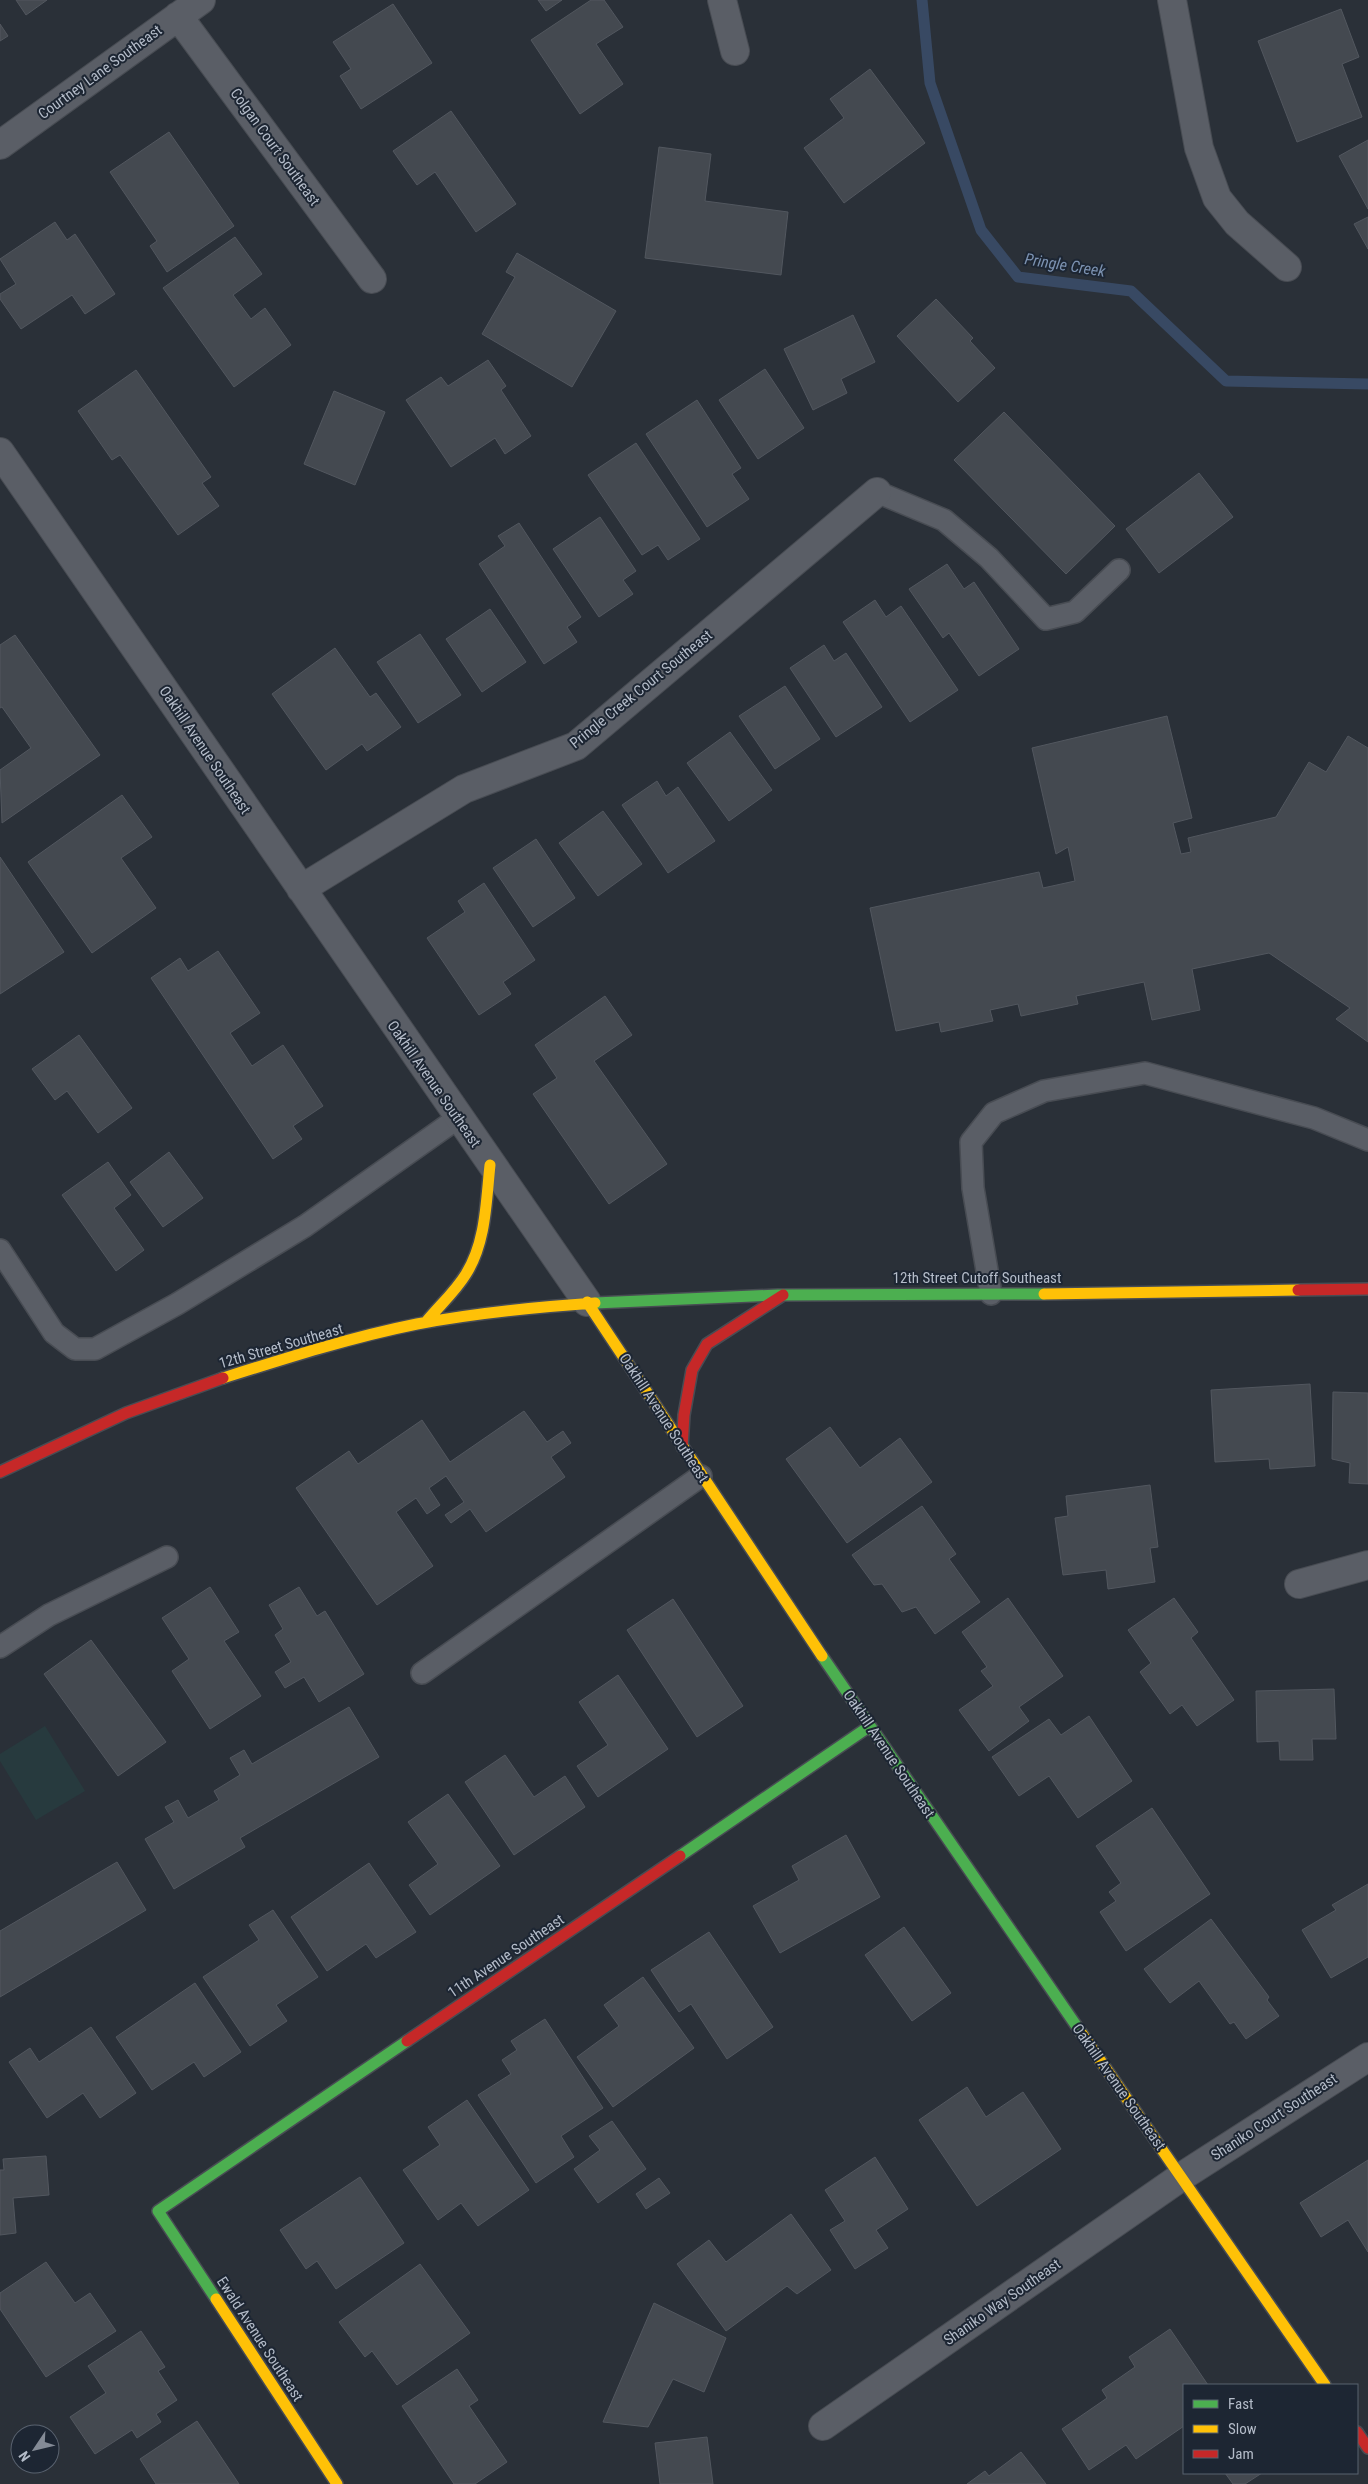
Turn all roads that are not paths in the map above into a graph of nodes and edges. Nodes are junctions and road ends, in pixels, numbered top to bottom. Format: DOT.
graph roads {
  1 [pos="201,0"];
  2 [pos="722,0"];
  3 [pos="1172,0"];
  4 [pos="178,16"];
  5 [pos="735,51"];
  6 [pos="0,145"];
  7 [pos="1287,267"];
  8 [pos="372,279"];
  9 [pos="0,452"];
  10 [pos="877,492"];
  11 [pos="1120,570"];
  12 [pos="301,889"];
  13 [pos="458,1118"];
  14 [pos="1368,1140"];
  15 [pos="490,1165"];
  16 [pos="0,1250"];
  17 [pos="1368,1289"];
  18 [pos="991,1294"];
  19 [pos="783,1295"];
  20 [pos="587,1302"];
  21 [pos="426,1322"];
  22 [pos="682,1447"];
  23 [pos="0,1472"];
  24 [pos="701,1476"];
  25 [pos="167,1557"];
  26 [pos="1368,1565"];
  27 [pos="1299,1584"];
  28 [pos="0,1647"];
  29 [pos="422,1673"];
  30 [pos="870,1726"];
  31 [pos="1368,2057"];
  32 [pos="1181,2177"];
  33 [pos="158,2210"];
  34 [pos="1324,2384"];
  35 [pos="823,2426"];
  36 [pos="1358,2433"];
  37 [pos="1368,2448"];
  38 [pos="338,2484"];
  1 -- 4 [label="street, Courtney Lane Southeast"];
  2 -- 5 [label="street"];
  3 -- 7 [label="street"];
  4 -- 6 [label="street, Courtney Lane Southeast"];
  4 -- 8 [label="street, Colgan Court Southeast"];
  9 -- 12 [label="street, Oakhill Avenue Southeast"];
  10 -- 11 [label="lane"];
  10 -- 12 [label="street, Pringle Creek Court Southeast"];
  12 -- 13 [label="street, Oakhill Avenue Southeast"];
  13 -- 15 [label="street, Oakhill Avenue Southeast"];
  13 -- 16 [label="lane"];
  14 -- 18 [label="lane"];
  15 -- 20 [label="street, Oakhill Avenue Southeast"];
  15 -- 21 [label="street"];
  17 -- 18 [label="street, 12th Street Cutoff Southeast"];
  18 -- 19 [label="street, 12th Street Cutoff Southeast"];
  19 -- 20 [label="street, 12th Street Cutoff Southeast"];
  19 -- 22 [label="street"];
  20 -- 21 [label="street, 12th Street Southeast"];
  20 -- 22 [label="street, Oakhill Avenue Southeast"];
  21 -- 23 [label="street, 12th Street Southeast"];
  22 -- 24 [label="street, Oakhill Avenue Southeast"];
  24 -- 29 [label="lane"];
  24 -- 30 [label="street, Oakhill Avenue Southeast"];
  25 -- 28 [label="lane"];
  26 -- 27 [label="street"];
  30 -- 32 [label="street, Oakhill Avenue Southeast"];
  30 -- 33 [label="street, 11th Avenue Southeast"];
  31 -- 32 [label="street, Shaniko Court Southeast"];
  32 -- 34 [label="street, Oakhill Avenue Southeast"];
  32 -- 35 [label="street, Shaniko Way Southeast"];
  33 -- 38 [label="street, Ewald Avenue Southeast"];
  36 -- 37 [label="street"];
}
